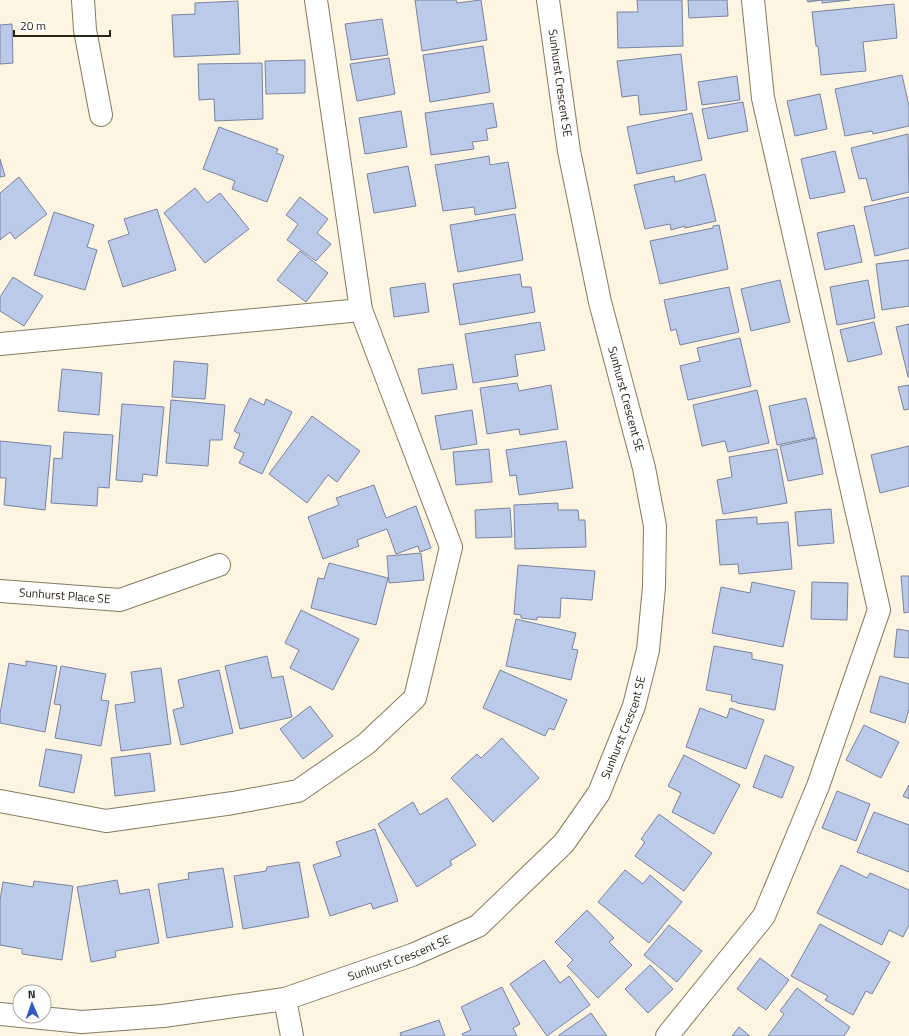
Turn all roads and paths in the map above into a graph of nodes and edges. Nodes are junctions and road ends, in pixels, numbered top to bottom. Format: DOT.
graph roads {
  1 [pos="83,0"];
  2 [pos="316,0"];
  3 [pos="548,0"];
  4 [pos="753,0"];
  5 [pos="100,115"];
  6 [pos="362,310"];
  7 [pos="0,344"];
  8 [pos="219,565"];
  9 [pos="0,591"];
  10 [pos="0,801"];
  11 [pos="285,999"];
  12 [pos="0,1014"];
  13 [pos="292,1036"];
  14 [pos="667,1036"];
  1 -- 5 [label="street"];
  2 -- 6 [label="street"];
  3 -- 11 [label="street, Sunhurst Crescent SE"];
  4 -- 14 [label="street"];
  6 -- 7 [label="street"];
  6 -- 10 [label="street"];
  8 -- 9 [label="street, Sunhurst Place SE"];
  11 -- 12 [label="street, Sunhurst Crescent SE"];
  11 -- 13 [label="street"];
}
